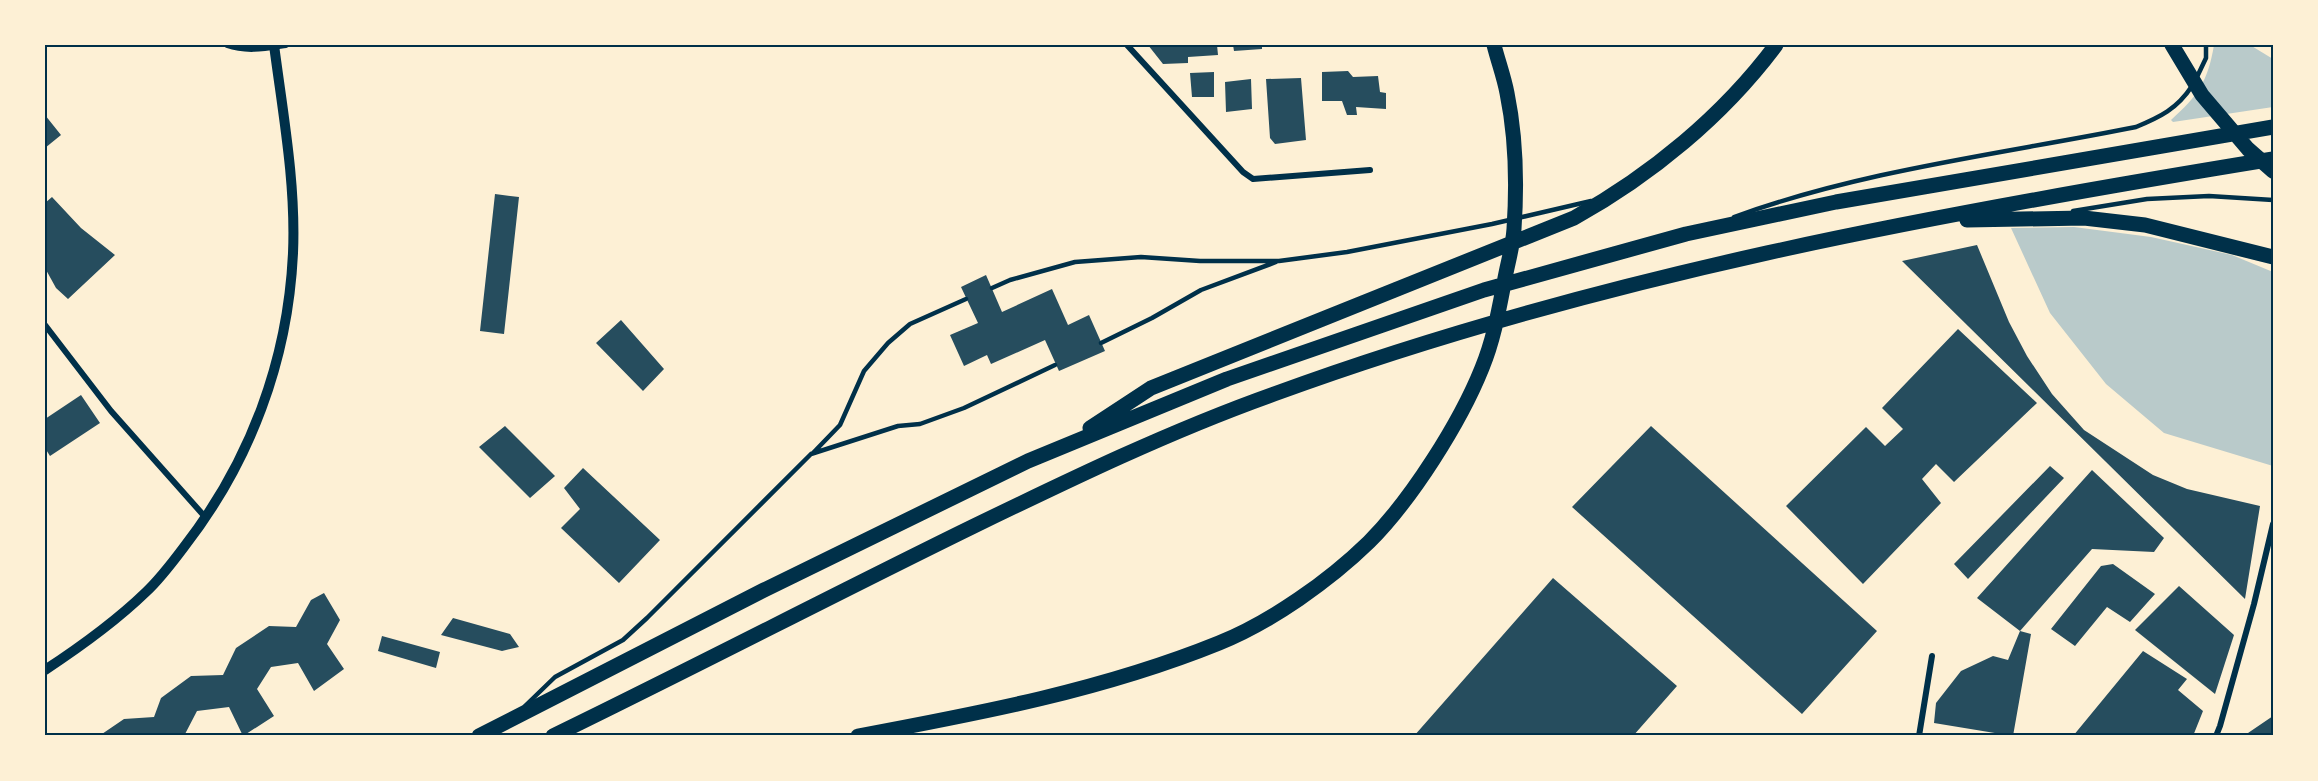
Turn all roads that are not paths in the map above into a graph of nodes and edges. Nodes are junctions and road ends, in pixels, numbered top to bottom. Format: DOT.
graph roads {
  1 [pos="227,45"];
  2 [pos="274,45"];
  3 [pos="286,45"];
  4 [pos="1127,45"];
  5 [pos="1494,45"];
  6 [pos="1776,45"];
  7 [pos="2172,45"];
  8 [pos="2206,45"];
  9 [pos="2273,127"];
  10 [pos="2273,159"];
  11 [pos="1370,170"];
  12 [pos="2273,171"];
  13 [pos="1609,199"];
  14 [pos="2273,200"];
  15 [pos="2035,217"];
  16 [pos="1916,222"];
  17 [pos="1686,234"];
  18 [pos="2273,257"];
  19 [pos="1279,261"];
  20 [pos="992,288"];
  21 [pos="966,299"];
  22 [pos="45,325"];
  23 [pos="1101,343"];
  24 [pos="1055,365"];
  25 [pos="1063,447"];
  26 [pos="811,454"];
  27 [pos="206,519"];
  28 [pos="2273,524"];
  29 [pos="1932,656"];
  30 [pos="45,670"];
  31 [pos="512,719"];
  32 [pos="479,736"];
  33 [pos="553,736"];
  34 [pos="858,736"];
  35 [pos="1919,736"];
  36 [pos="2216,736"];
  1 -- 3 [label="street"];
  2 -- 27 [label="street"];
  4 -- 11 [label="street"];
  5 -- 34 [label="highway"];
  6 -- 13 [label="highway"];
  7 -- 12 [label="highway"];
  8 -- 17 [label="lane"];
  9 -- 17 [label="highway"];
  10 -- 16 [label="highway"];
  13 -- 19 [label="lane"];
  13 -- 25 [label="highway"];
  14 -- 15 [label="lane"];
  15 -- 16 [label="highway"];
  15 -- 18 [label="highway"];
  16 -- 33 [label="highway"];
  17 -- 25 [label="highway"];
  19 -- 20 [label="lane"];
  19 -- 23 [label="lane"];
  21 -- 26 [label="lane"];
  22 -- 27 [label="street"];
  24 -- 26 [label="lane"];
  25 -- 31 [label="highway"];
  26 -- 31 [label="lane"];
  27 -- 30 [label="street"];
  28 -- 36 [label="street"];
  29 -- 35 [label="street"];
  31 -- 32 [label="highway"];
}
